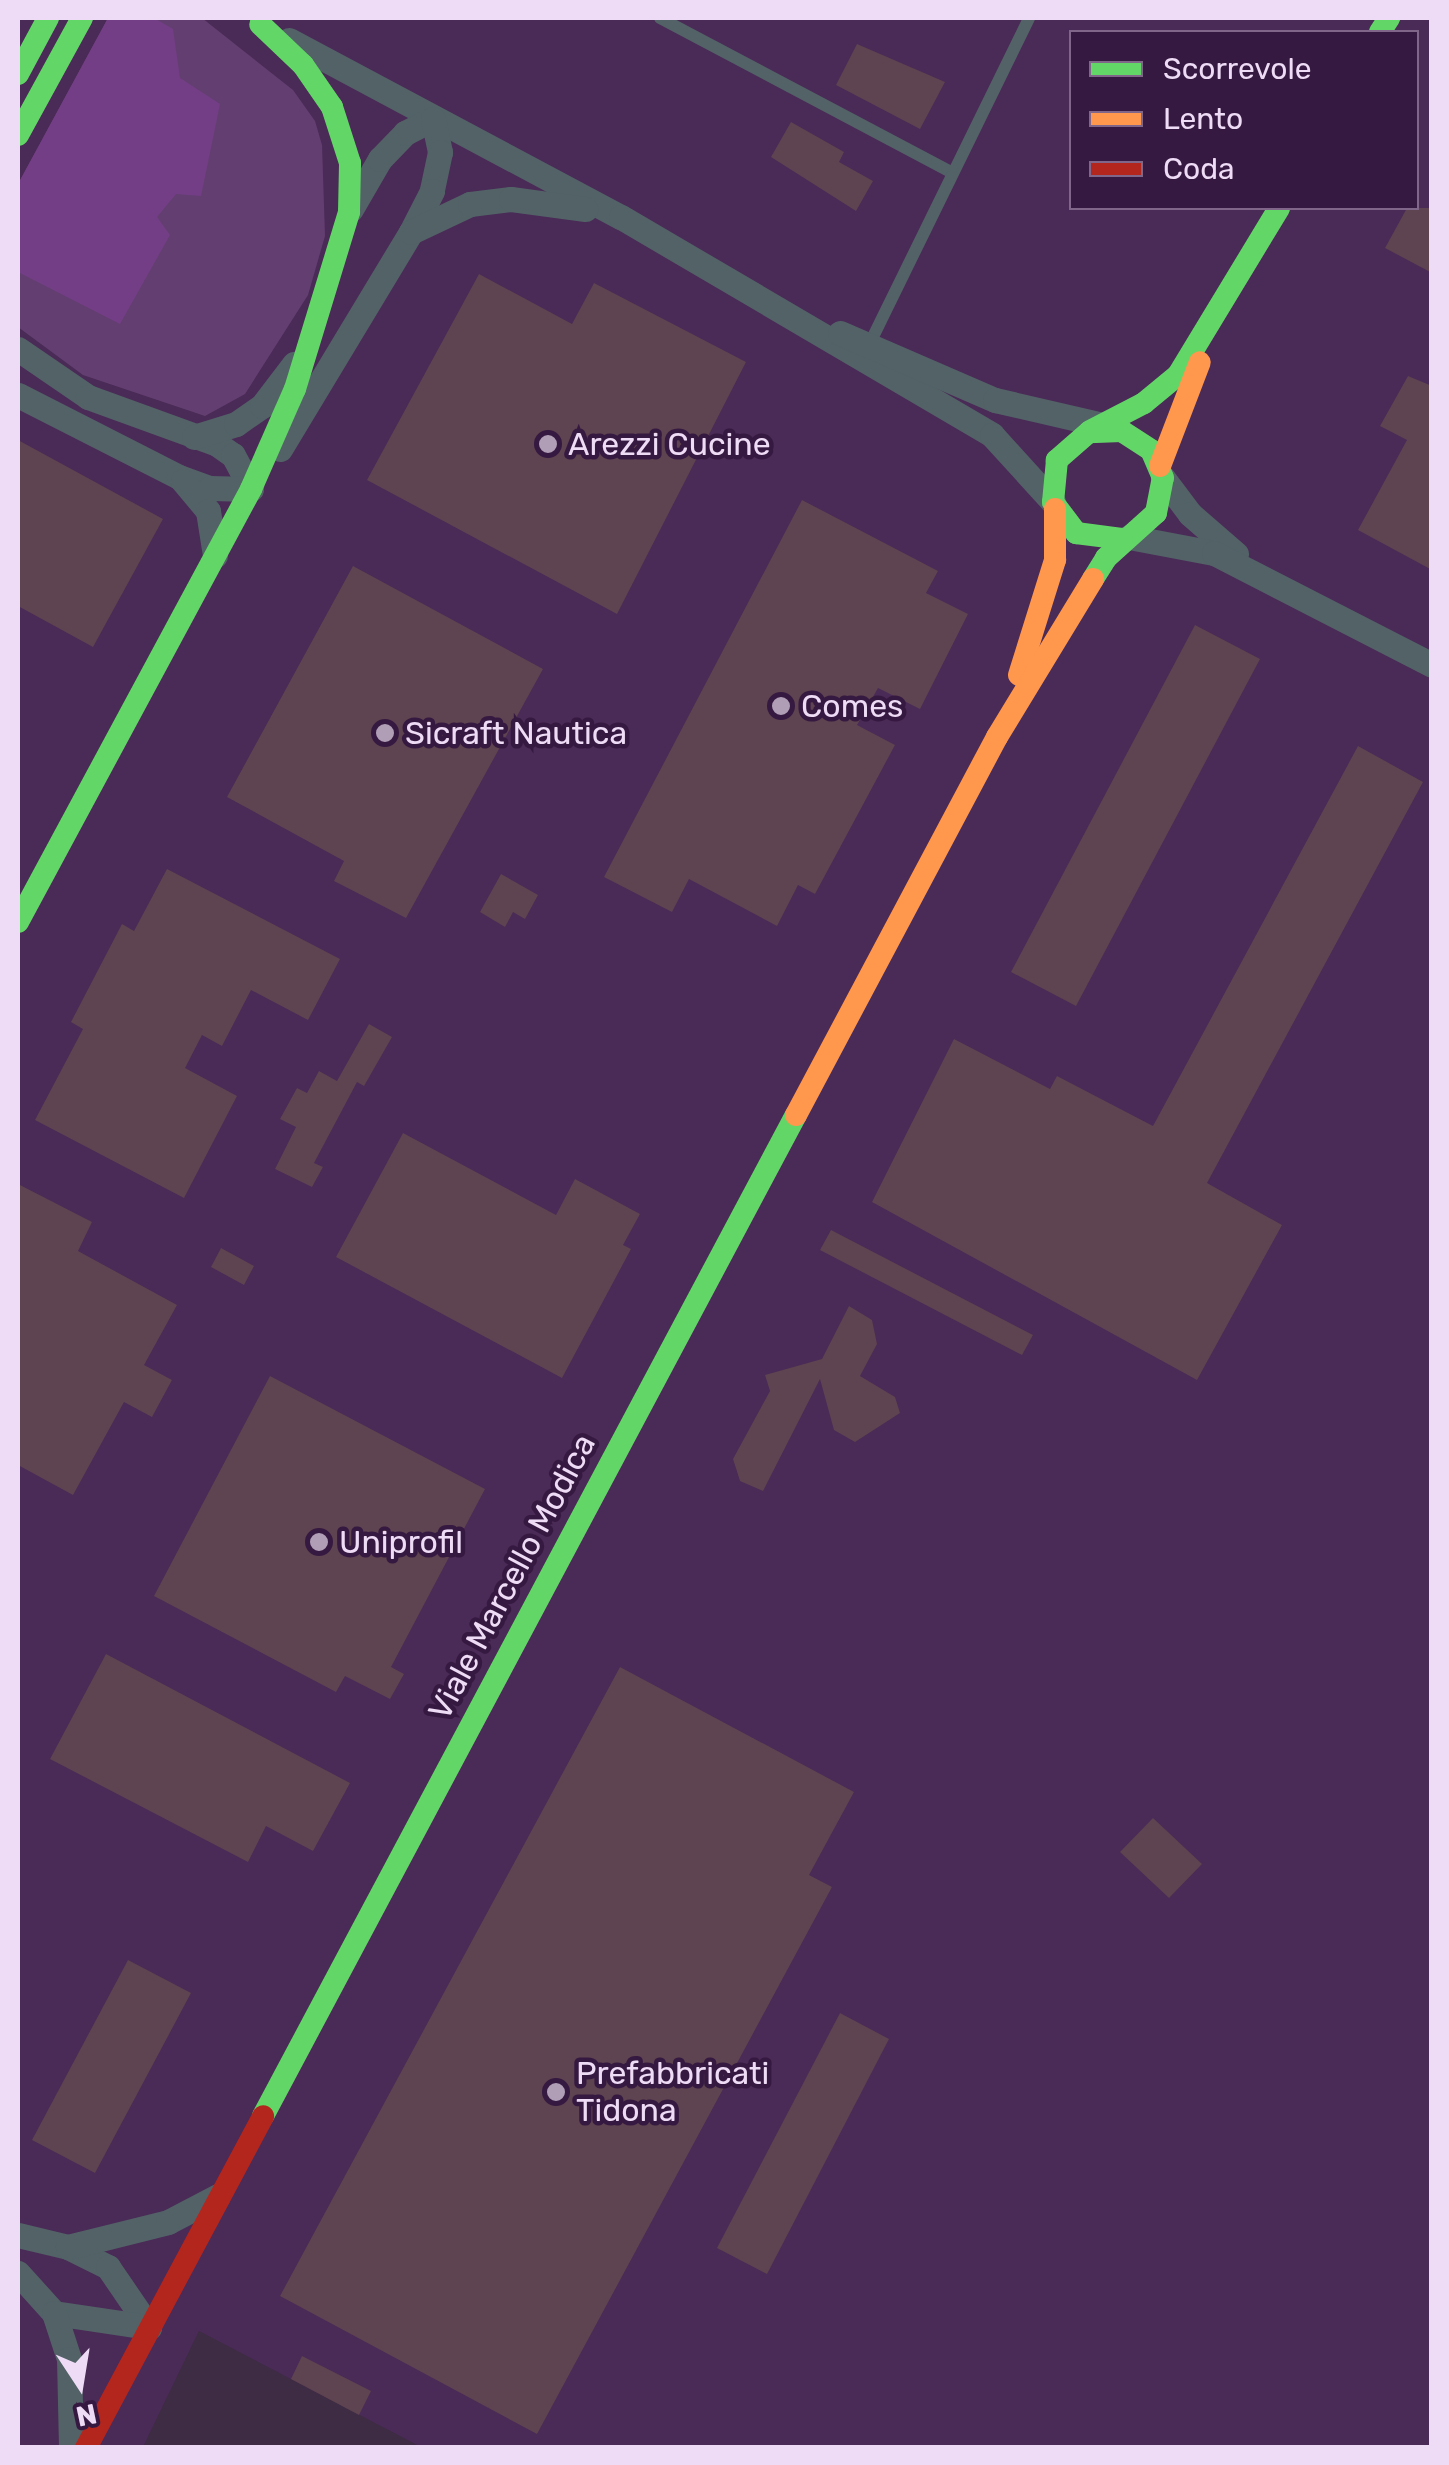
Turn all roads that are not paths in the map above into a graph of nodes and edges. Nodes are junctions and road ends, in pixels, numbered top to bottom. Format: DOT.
graph roads {
  1 [pos="48,18"];
  2 [pos="82,18"];
  3 [pos="660,18"];
  4 [pos="1029,18"];
  5 [pos="255,21"];
  6 [pos="18,74"];
  7 [pos="433,119"];
  8 [pos="18,135"];
  9 [pos="953,173"];
  10 [pos="1278,210"];
  11 [pos="349,212"];
  12 [pos="621,218"];
  13 [pos="411,232"];
  14 [pos="1225,301"];
  15 [pos="776,306"];
  16 [pos="319,320"];
  17 [pos="868,345"];
  18 [pos="18,350"];
  19 [pos="18,395"];
  20 [pos="1109,424"];
  21 [pos="194,437"];
  22 [pos="1161,472"];
  23 [pos="179,477"];
  24 [pos="251,489"];
  25 [pos="1054,506"];
  26 [pos="1125,538"];
  27 [pos="215,561"];
  28 [pos="1260,573"];
  29 [pos="1432,665"];
  30 [pos="996,737"];
  31 [pos="18,922"];
  32 [pos="218,2196"];
  33 [pos="18,2235"];
  34 [pos="68,2247"];
  35 [pos="18,2273"];
  36 [pos="54,2313"];
  37 [pos="148,2327"];
  38 [pos="71,2448"];
  39 [pos="86,2448"];
  1 -- 6 [label="street"];
  2 -- 8 [label="street"];
  3 -- 9 [label="lane"];
  4 -- 9 [label="lane"];
  5 -- 7 [label="street"];
  5 -- 11 [label="street"];
  7 -- 11 [label="street"];
  7 -- 12 [label="street"];
  7 -- 13 [label="street"];
  9 -- 17 [label="lane"];
  10 -- 14 [label="street"];
  11 -- 16 [label="street"];
  12 -- 13 [label="street"];
  12 -- 15 [label="street"];
  13 -- 24 [label="street"];
  14 -- 20 [label="street"];
  14 -- 22 [label="street"];
  15 -- 17 [label="street"];
  15 -- 25 [label="street"];
  16 -- 21 [label="street"];
  16 -- 24 [label="street"];
  17 -- 20 [label="street"];
  18 -- 21 [label="street"];
  19 -- 23 [label="street"];
  20 -- 22 [label="street"];
  20 -- 25 [label="street"];
  21 -- 24 [label="street"];
  22 -- 26 [label="street"];
  22 -- 28 [label="street"];
  23 -- 24 [label="street"];
  23 -- 27 [label="street"];
  24 -- 27 [label="street"];
  25 -- 26 [label="street"];
  25 -- 30 [label="street"];
  26 -- 28 [label="street"];
  26 -- 30 [label="street"];
  27 -- 31 [label="street"];
  28 -- 29 [label="street"];
  30 -- 32 [label="street, Viale Marcello Modica"];
  32 -- 34 [label="street"];
  32 -- 37 [label="street, Viale Marcello Modica"];
  33 -- 34 [label="street"];
  34 -- 37 [label="street"];
  35 -- 36 [label="street"];
  36 -- 37 [label="street"];
  36 -- 38 [label="street"];
  37 -- 39 [label="street, Viale Marcello Modica"];
}
